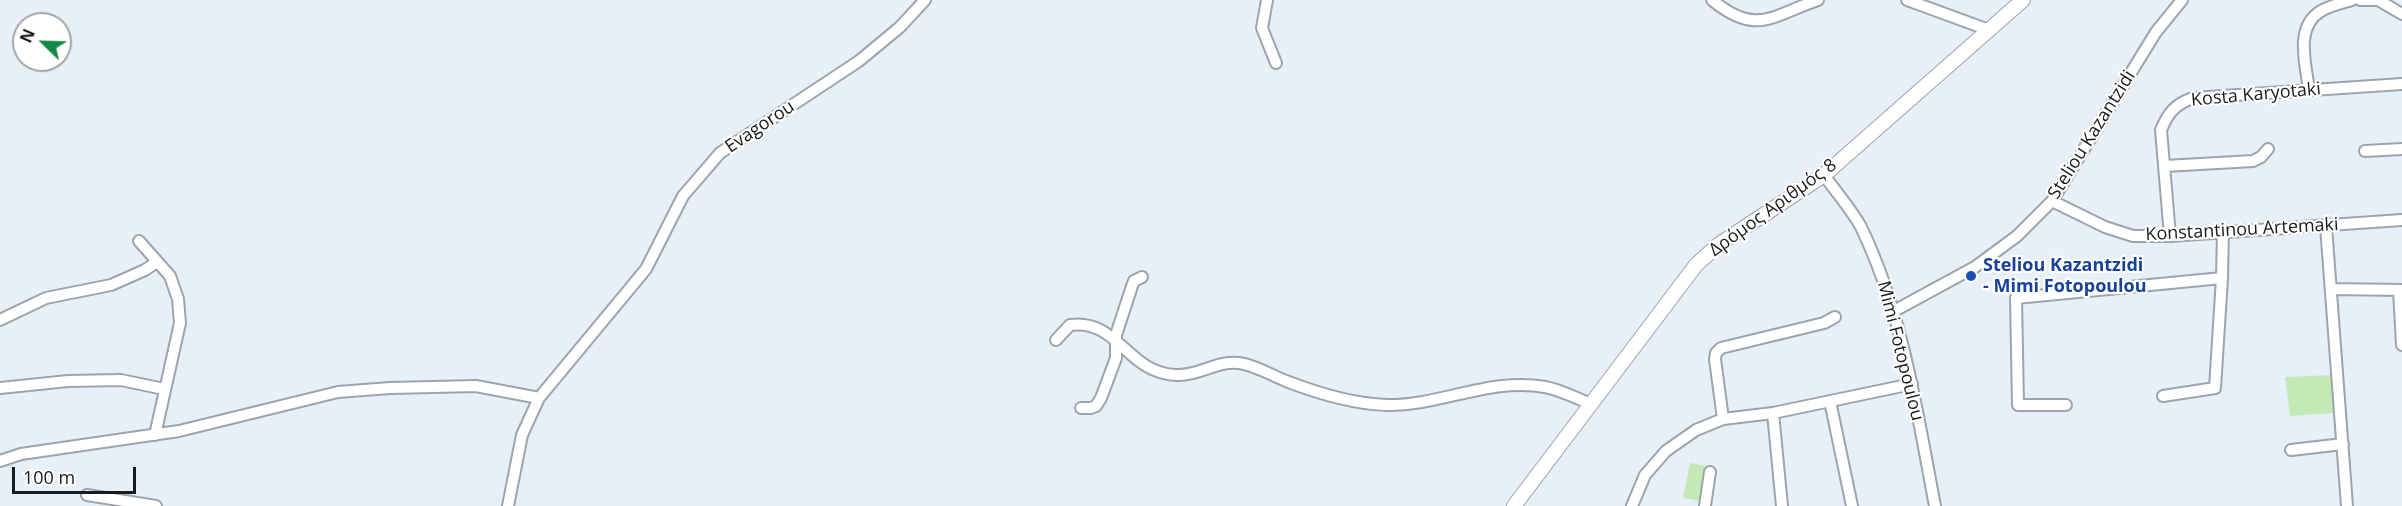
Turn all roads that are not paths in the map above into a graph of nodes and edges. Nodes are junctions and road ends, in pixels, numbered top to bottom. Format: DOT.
graph roads {
  1 [pos="925,0"];
  2 [pos="1267,0"];
  3 [pos="1712,0"];
  4 [pos="1818,0"];
  5 [pos="1907,0"];
  6 [pos="2023,0"];
  7 [pos="2352,0"];
  8 [pos="2360,0"];
  9 [pos="2179,1"];
  10 [pos="2402,15"];
  11 [pos="1989,30"];
  12 [pos="1276,63"];
  13 [pos="2402,84"];
  14 [pos="2309,90"];
  15 [pos="2268,149"];
  16 [pos="2402,149"];
  17 [pos="2366,150"];
  18 [pos="2165,165"];
  19 [pos="1824,175"];
  20 [pos="2052,201"];
  21 [pos="2402,220"];
  22 [pos="2326,226"];
  23 [pos="2223,232"];
  24 [pos="2170,236"];
  25 [pos="139,241"];
  26 [pos="157,262"];
  27 [pos="1142,277"];
  28 [pos="2222,278"];
  29 [pos="2332,289"];
  30 [pos="2400,290"];
  31 [pos="1894,312"];
  32 [pos="1835,317"];
  33 [pos="0,320"];
  34 [pos="1056,340"];
  35 [pos="1116,340"];
  36 [pos="2402,345"];
  37 [pos="1912,384"];
  38 [pos="0,388"];
  39 [pos="164,389"];
  40 [pos="2163,396"];
  41 [pos="539,398"];
  42 [pos="1830,401"];
  43 [pos="1592,404"];
  44 [pos="2066,405"];
  45 [pos="1081,408"];
  46 [pos="1773,413"];
  47 [pos="1723,419"];
  48 [pos="155,435"];
  49 [pos="2343,444"];
  50 [pos="2291,450"];
  51 [pos="0,461"];
  52 [pos="1710,472"];
  53 [pos="87,495"];
  54 [pos="156,506"];
  55 [pos="508,506"];
  56 [pos="1514,506"];
  57 [pos="1632,506"];
  58 [pos="1705,506"];
  59 [pos="1782,506"];
  60 [pos="1852,506"];
  61 [pos="1935,506"];
  62 [pos="2348,506"];
  1 -- 41 [label="street, Evagorou"];
  2 -- 12 [label="street"];
  3 -- 4 [label="street"];
  5 -- 11 [label="street"];
  6 -- 11 [label="street, Δρόμος Αριθμός 8"];
  7 -- 14 [label="street"];
  8 -- 10 [label="street"];
  9 -- 20 [label="street, Steliou Kazantzidi"];
  11 -- 19 [label="street, Δρόμος Αριθμός 8"];
  13 -- 14 [label="street, Kosta Karyotaki"];
  14 -- 18 [label="street, Kosta Karyotaki"];
  15 -- 18 [label="street"];
  16 -- 17 [label="street"];
  18 -- 24 [label="street, Kosta Karyotaki"];
  19 -- 31 [label="street, Mimi Fotopoulou"];
  19 -- 43 [label="street, Δρόμος Αριθμός 8"];
  20 -- 24 [label="street, Konstantinou Artemaki"];
  20 -- 31 [label="street, Steliou Kazantzidi"];
  21 -- 22 [label="street, Konstantinou Artemaki"];
  22 -- 23 [label="street, Konstantinou Artemaki"];
  22 -- 29 [label="street"];
  23 -- 24 [label="street, Konstantinou Artemaki"];
  23 -- 28 [label="street"];
  25 -- 26 [label="street"];
  26 -- 33 [label="street"];
  26 -- 39 [label="street"];
  27 -- 35 [label="street"];
  28 -- 40 [label="street"];
  28 -- 44 [label="street"];
  29 -- 30 [label="street"];
  29 -- 49 [label="street"];
  30 -- 36 [label="street"];
  31 -- 37 [label="street, Mimi Fotopoulou"];
  32 -- 47 [label="street"];
  34 -- 35 [label="street"];
  35 -- 43 [label="street"];
  35 -- 45 [label="street"];
  37 -- 42 [label="street"];
  37 -- 61 [label="street, Mimi Fotopoulou"];
  38 -- 39 [label="street"];
  39 -- 48 [label="street"];
  41 -- 48 [label="street"];
  41 -- 55 [label="street, Evagorou"];
  42 -- 46 [label="street"];
  42 -- 60 [label="street"];
  43 -- 56 [label="street, Δρόμος Αριθμός 8"];
  46 -- 47 [label="street"];
  46 -- 59 [label="street"];
  47 -- 57 [label="street"];
  48 -- 51 [label="street"];
  49 -- 50 [label="street"];
  49 -- 62 [label="street"];
  52 -- 58 [label="street"];
  53 -- 54 [label="street"];
}
